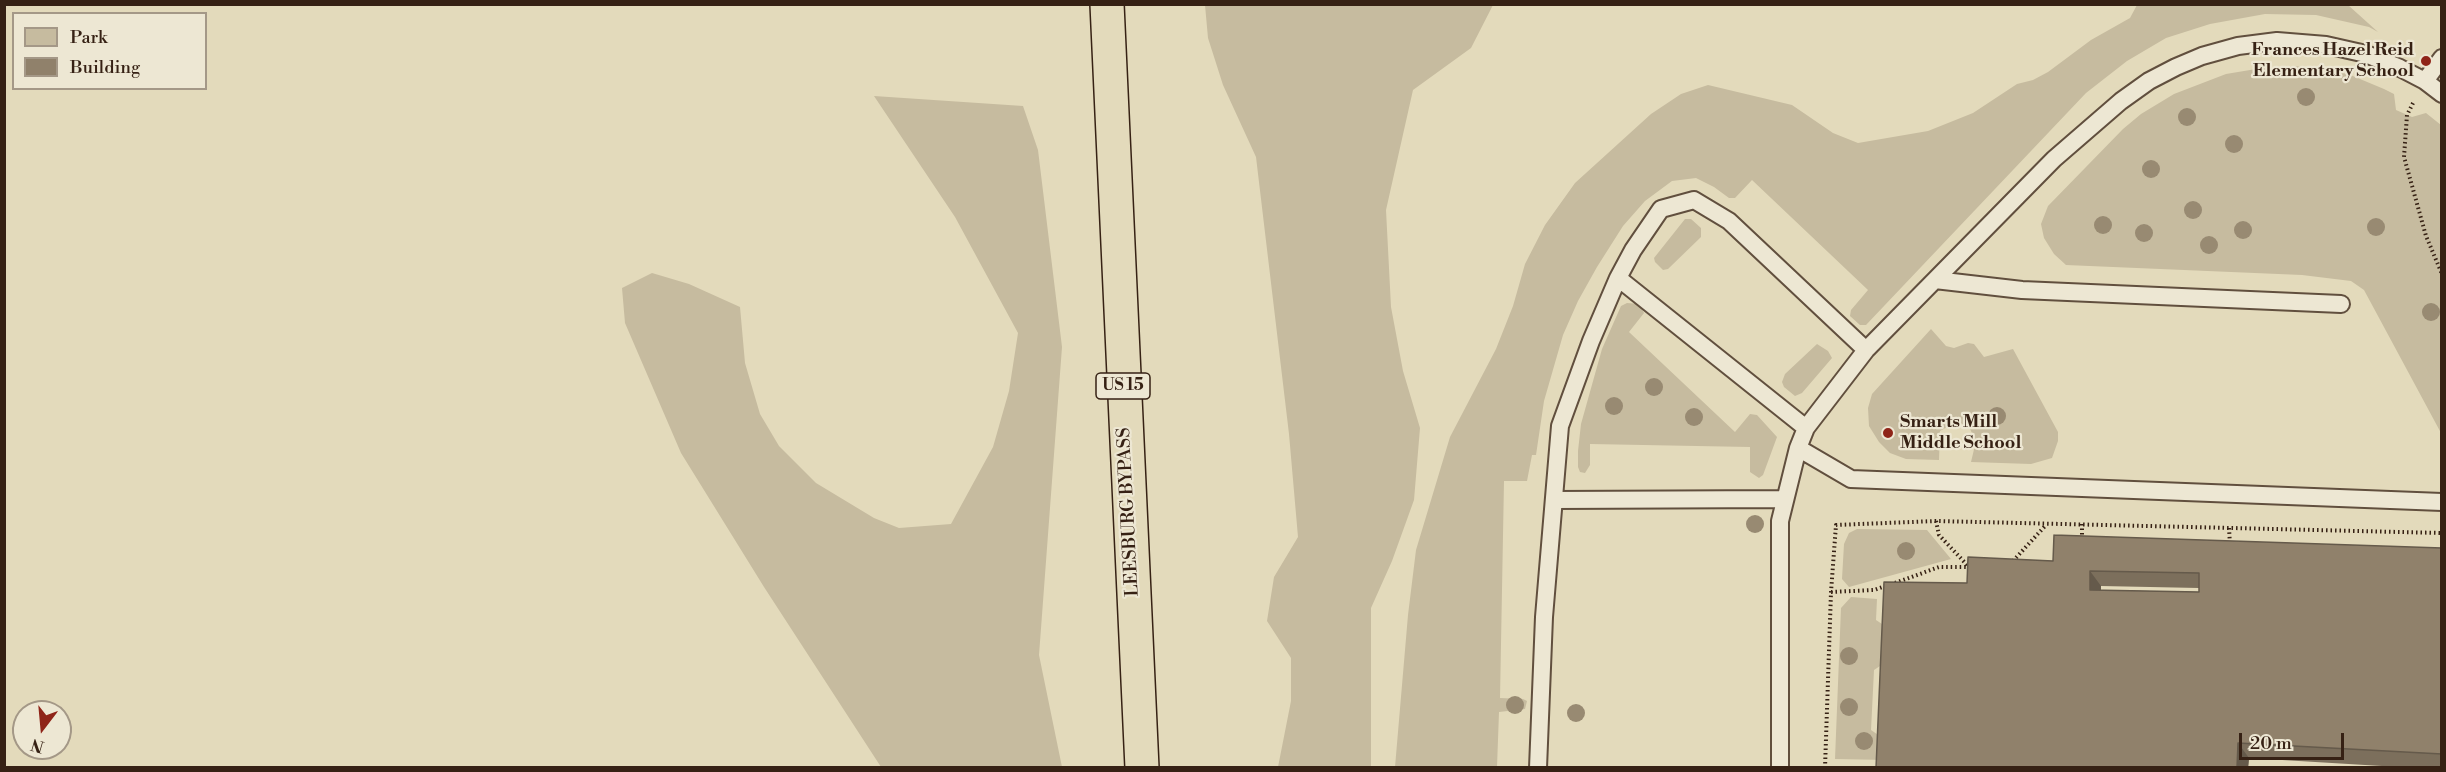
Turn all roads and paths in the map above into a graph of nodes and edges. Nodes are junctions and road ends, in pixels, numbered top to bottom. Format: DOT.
graph roads {
  1 [pos="1107,4"];
  2 [pos="2442,58"];
  3 [pos="2425,81"];
  4 [pos="2442,94"];
  5 [pos="2442,274"];
  6 [pos="1618,278"];
  7 [pos="1935,280"];
  8 [pos="2341,304"];
  9 [pos="1866,350"];
  10 [pos="1806,428"];
  11 [pos="1798,448"];
  12 [pos="1785,499"];
  13 [pos="1554,500"];
  14 [pos="2442,502"];
  15 [pos="1936,521"];
  16 [pos="2047,524"];
  17 [pos="2082,524"];
  18 [pos="2229,528"];
  19 [pos="2442,533"];
  20 [pos="2082,543"];
  21 [pos="2230,548"];
  22 [pos="2006,568"];
  23 [pos="1874,590"];
  24 [pos="1831,592"];
  25 [pos="1881,592"];
  26 [pos="1142,768"];
  27 [pos="1538,768"];
  28 [pos="1780,768"];
  29 [pos="1825,768"];
  1 -- 26 [label="highway, LEESBURG BYPASS / US 15"];
  2 -- 3 [label="lane"];
  3 -- 4 [label="lane"];
  3 -- 5 [label="path"];
  3 -- 7 [label="lane"];
  6 -- 9 [label="lane"];
  6 -- 10 [label="lane"];
  6 -- 13 [label="lane"];
  7 -- 8 [label="lane"];
  7 -- 9 [label="lane"];
  9 -- 10 [label="lane"];
  10 -- 11 [label="lane"];
  11 -- 12 [label="lane"];
  11 -- 14 [label="lane"];
  12 -- 13 [label="lane"];
  12 -- 28 [label="lane"];
  13 -- 27 [label="lane"];
  15 -- 16 [label="path"];
  15 -- 23 [label="path"];
  15 -- 24 [label="path"];
  16 -- 17 [label="path"];
  16 -- 22 [label="path"];
  17 -- 18 [label="path"];
  17 -- 20 [label="path"];
  18 -- 19 [label="path"];
  18 -- 21 [label="path"];
  23 -- 24 [label="path"];
  23 -- 25 [label="path"];
  24 -- 29 [label="path"];
}
